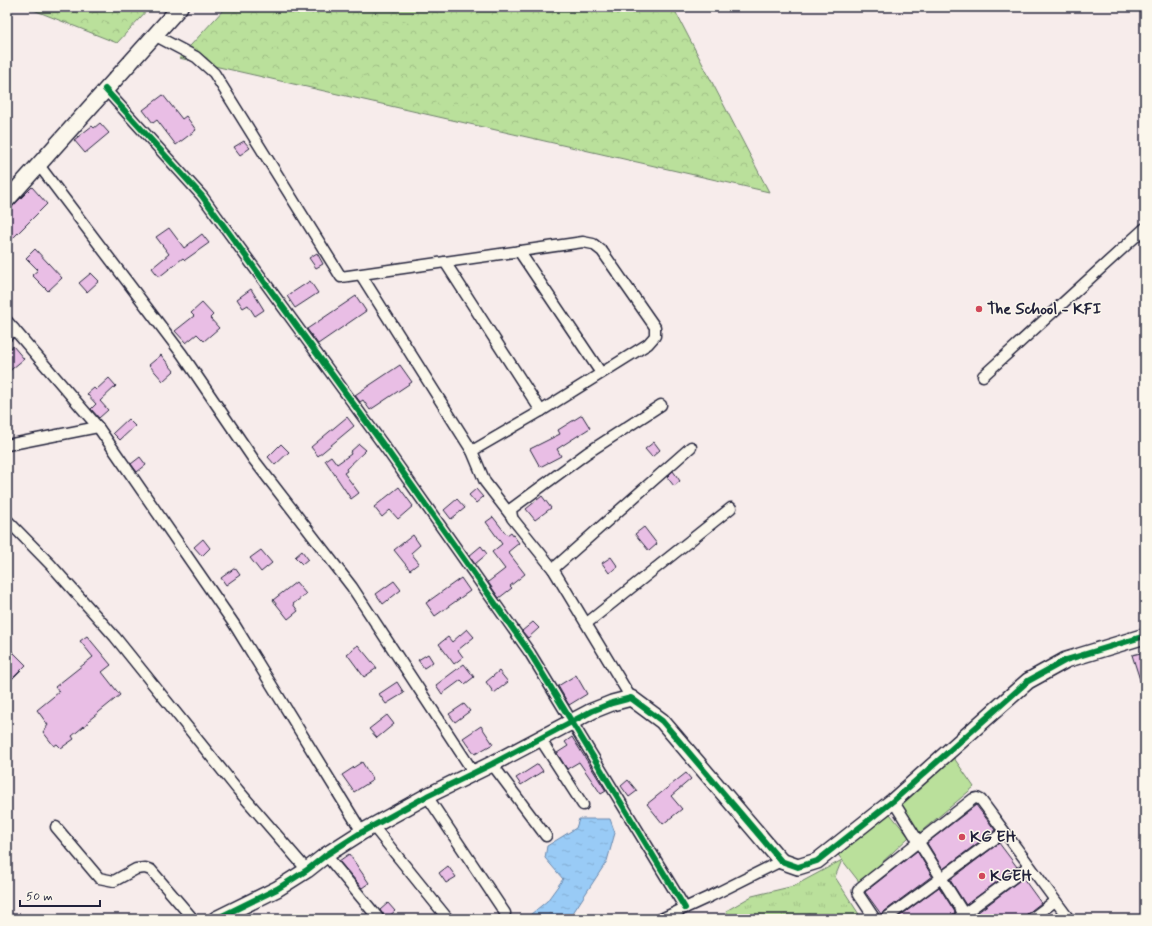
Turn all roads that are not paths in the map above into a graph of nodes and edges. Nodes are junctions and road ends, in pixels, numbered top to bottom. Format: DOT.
graph roads {
  1 [pos="180,7"];
  2 [pos="154,35"];
  3 [pos="105,89"];
  4 [pos="38,164"];
  5 [pos="7,200"];
  6 [pos="1145,228"];
  7 [pos="519,251"];
  8 [pos="445,262"];
  9 [pos="361,275"];
  10 [pos="7,321"];
  11 [pos="11,333"];
  12 [pos="601,373"];
  13 [pos="982,376"];
  14 [pos="661,405"];
  15 [pos="541,411"];
  16 [pos="98,427"];
  17 [pos="7,445"];
  18 [pos="691,447"];
  19 [pos="472,451"];
  20 [pos="730,508"];
  21 [pos="512,518"];
  22 [pos="7,520"];
  23 [pos="553,569"];
  24 [pos="587,623"];
  25 [pos="1145,636"];
  26 [pos="631,698"];
  27 [pos="572,721"];
  28 [pos="539,737"];
  29 [pos="492,764"];
  30 [pos="474,773"];
  31 [pos="427,796"];
  32 [pos="893,801"];
  33 [pos="583,805"];
  34 [pos="56,827"];
  35 [pos="367,829"];
  36 [pos="1004,832"];
  37 [pos="546,836"];
  38 [pos="918,842"];
  39 [pos="326,855"];
  40 [pos="781,860"];
  41 [pos="1029,866"];
  42 [pos="307,870"];
  43 [pos="941,878"];
  44 [pos="1055,901"];
  45 [pos="685,908"];
  46 [pos="505,913"];
  47 [pos="963,917"];
  48 [pos="193,919"];
  49 [pos="216,919"];
  50 [pos="379,919"];
  51 [pos="448,919"];
  52 [pos="661,919"];
  53 [pos="874,919"];
  54 [pos="885,919"];
  55 [pos="1031,919"];
  56 [pos="1069,919"];
  1 -- 2 [label="street"];
  2 -- 3 [label="street"];
  2 -- 9 [label="street"];
  3 -- 4 [label="street"];
  3 -- 27 [label="street"];
  4 -- 5 [label="street"];
  4 -- 30 [label="street"];
  6 -- 13 [label="street"];
  7 -- 8 [label="street"];
  7 -- 12 [label="street"];
  7 -- 12 [label="street"];
  8 -- 9 [label="street"];
  8 -- 15 [label="street"];
  9 -- 19 [label="street"];
  10 -- 11 [label="street"];
  11 -- 16 [label="street"];
  12 -- 15 [label="street"];
  14 -- 21 [label="street"];
  15 -- 19 [label="street"];
  16 -- 17 [label="street"];
  16 -- 35 [label="street"];
  18 -- 23 [label="street"];
  19 -- 21 [label="street"];
  20 -- 24 [label="street"];
  21 -- 23 [label="street"];
  22 -- 42 [label="street"];
  23 -- 24 [label="street"];
  24 -- 26 [label="street"];
  25 -- 32 [label="street"];
  26 -- 27 [label="street"];
  26 -- 40 [label="street"];
  27 -- 28 [label="street"];
  27 -- 45 [label="street"];
  28 -- 29 [label="street"];
  28 -- 33 [label="street"];
  29 -- 30 [label="street"];
  29 -- 37 [label="street"];
  30 -- 31 [label="street"];
  31 -- 35 [label="street"];
  31 -- 46 [label="street"];
  32 -- 38 [label="street"];
  32 -- 40 [label="street"];
  34 -- 48 [label="street"];
  35 -- 39 [label="street"];
  35 -- 51 [label="street"];
  36 -- 38 [label="street"];
  36 -- 41 [label="street"];
  36 -- 43 [label="street"];
  38 -- 43 [label="street"];
  38 -- 53 [label="street"];
  39 -- 42 [label="street"];
  39 -- 50 [label="street"];
  40 -- 45 [label="street"];
  41 -- 44 [label="street"];
  41 -- 47 [label="street"];
  42 -- 49 [label="street"];
  43 -- 47 [label="street"];
  43 -- 54 [label="street"];
  44 -- 55 [label="street"];
  44 -- 56 [label="street"];
  45 -- 52 [label="street"];
}
